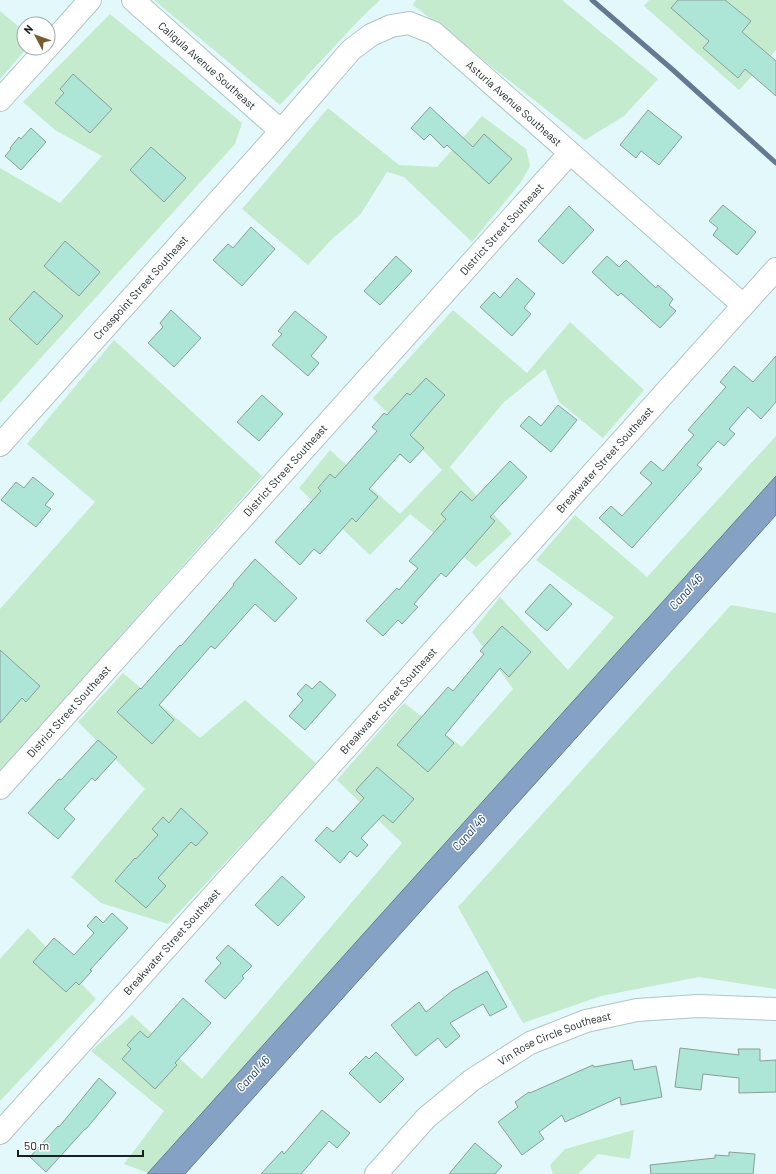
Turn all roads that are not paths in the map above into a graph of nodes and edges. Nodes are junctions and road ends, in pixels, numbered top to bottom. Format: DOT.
graph roads {
  1 [pos="90,0"];
  2 [pos="133,0"];
  3 [pos="56,37"];
  4 [pos="39,56"];
  5 [pos="0,100"];
  6 [pos="282,132"];
  7 [pos="570,153"];
  8 [pos="776,269"];
  9 [pos="743,305"];
  10 [pos="0,445"];
  11 [pos="0,788"];
  12 [pos="776,1009"];
  13 [pos="0,1133"];
  14 [pos="379,1173"];
  1 -- 3 [label="street"];
  2 -- 6 [label="street, Caligula Avenue Southeast"];
  4 -- 5 [label="street"];
  6 -- 7 [label="street, Asturia Avenue Southeast"];
  6 -- 10 [label="street, Crosspoint Street Southeast"];
  7 -- 9 [label="street, Asturia Avenue Southeast"];
  7 -- 11 [label="street, District Street Southeast"];
  8 -- 9 [label="street, Breakwater Street Southeast"];
  9 -- 13 [label="street, Breakwater Street Southeast"];
  12 -- 14 [label="street, Vin Rose Circle Southeast"];
}
